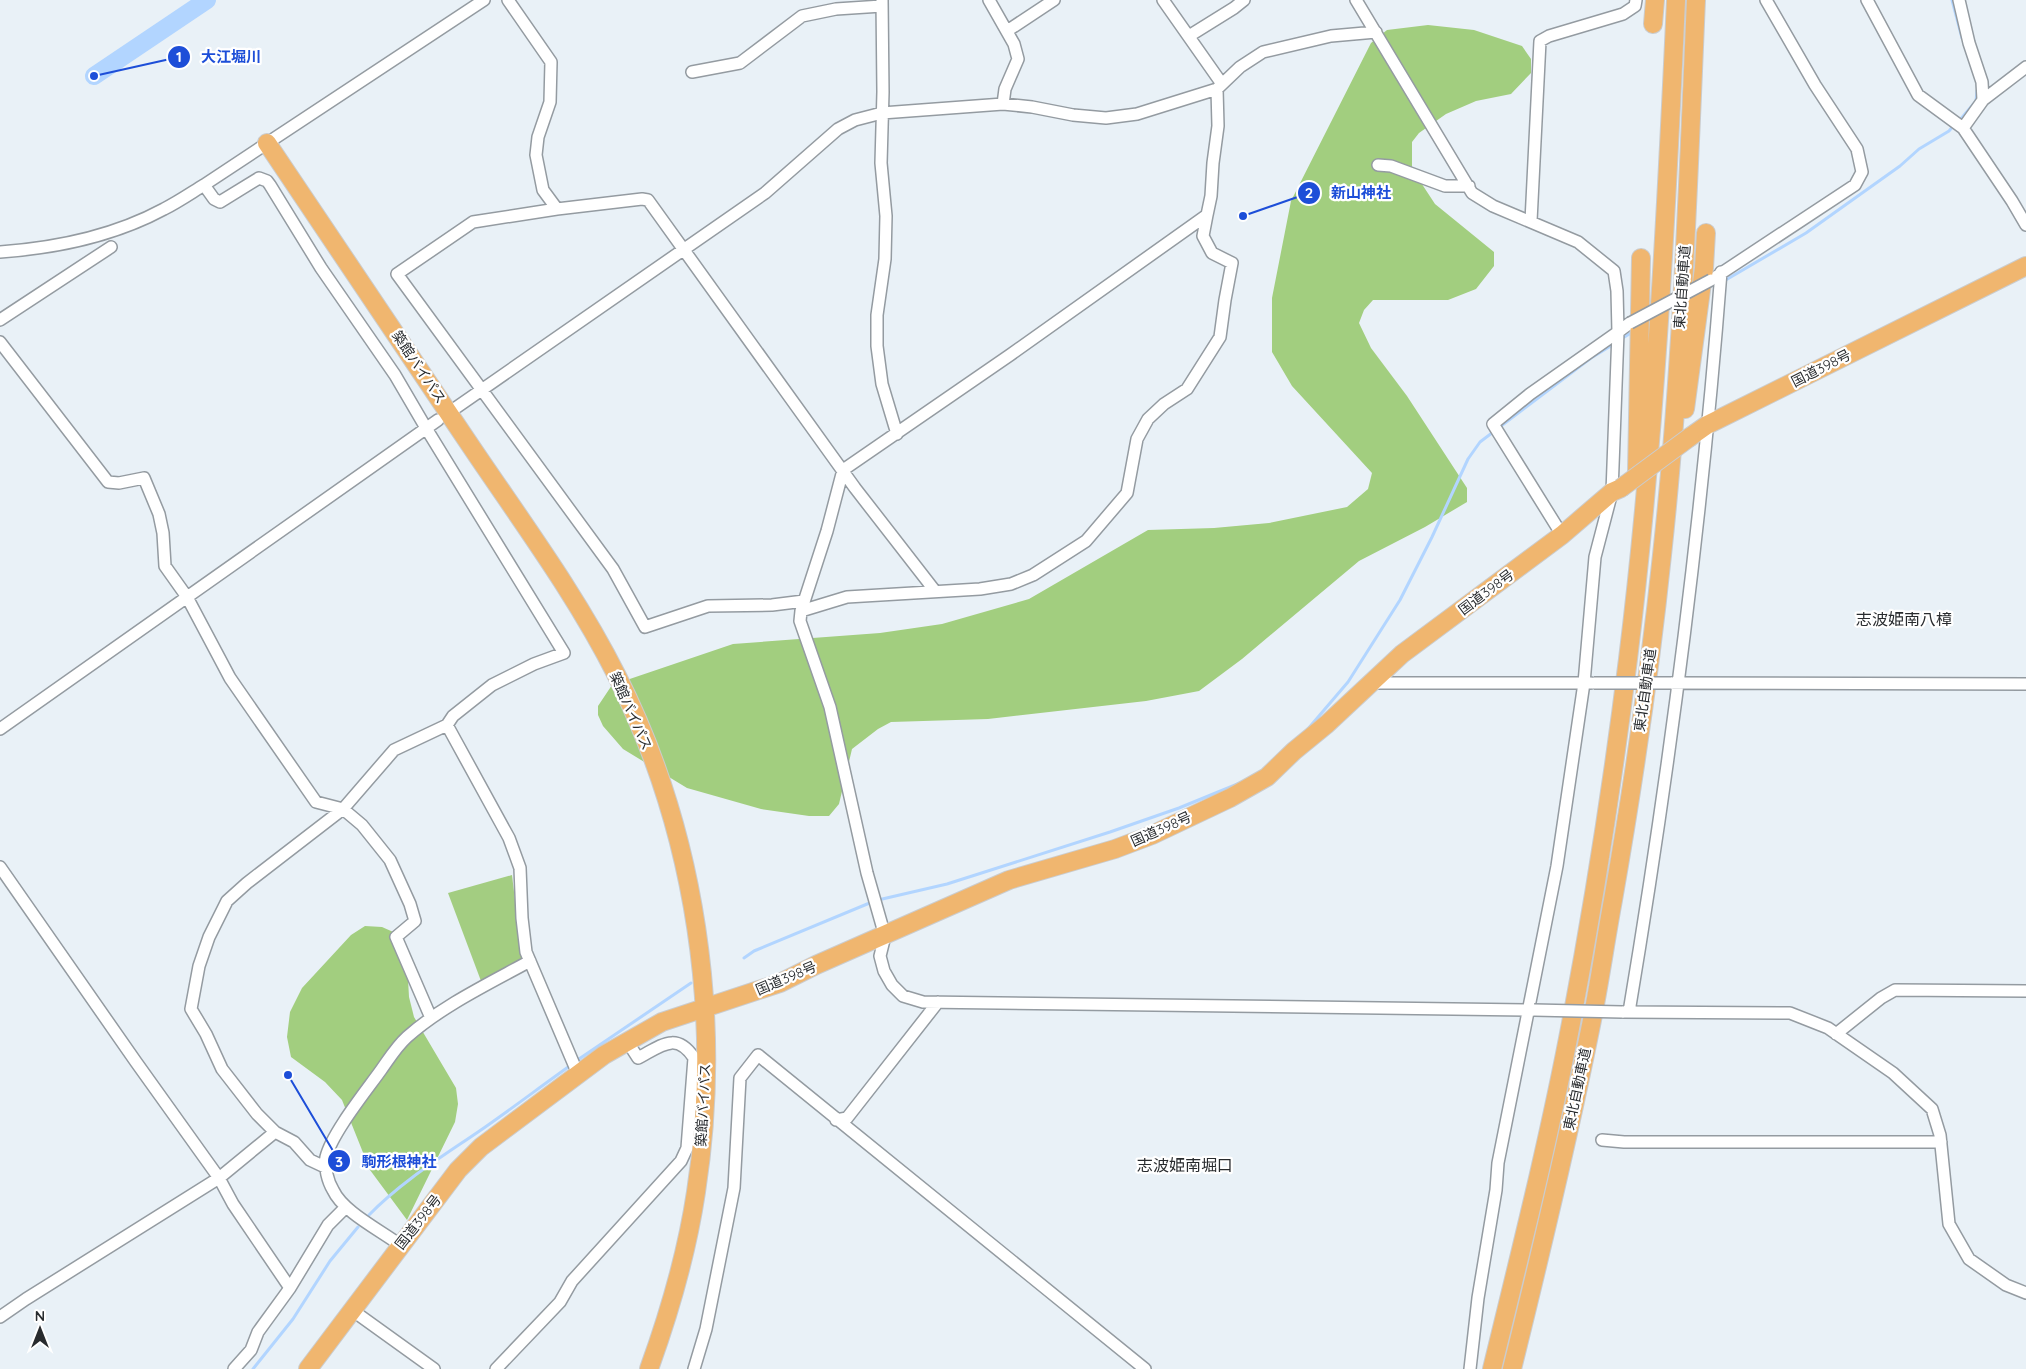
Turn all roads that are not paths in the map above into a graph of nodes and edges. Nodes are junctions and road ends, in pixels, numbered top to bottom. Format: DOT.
graph roads {
  1 [pos="484,0"];
  2 [pos="508,0"];
  3 [pos="989,0"];
  4 [pos="1054,0"];
  5 [pos="1163,0"];
  6 [pos="1244,0"];
  7 [pos="1356,0"];
  8 [pos="1636,0"];
  9 [pos="1655,0"];
  10 [pos="1676,0"];
  11 [pos="1696,0"];
  12 [pos="1766,0"];
  13 [pos="1867,0"];
  14 [pos="1959,0"];
  15 [pos="882,3"];
  16 [pos="1653,24"];
  17 [pos="1007,31"];
  18 [pos="1376,32"];
  19 [pos="1189,36"];
  20 [pos="2026,67"];
  21 [pos="692,72"];
  22 [pos="1219,86"];
  23 [pos="1983,100"];
  24 [pos="1003,104"];
  25 [pos="882,113"];
  26 [pos="1962,127"];
  27 [pos="267,143"];
  28 [pos="1378,165"];
  29 [pos="204,185"];
  30 [pos="1469,186"];
  31 [pos="557,209"];
  32 [pos="1207,215"];
  33 [pos="1531,221"];
  34 [pos="2026,225"];
  35 [pos="1706,233"];
  36 [pos="111,247"];
  37 [pos="682,249"];
  38 [pos="0,252"];
  39 [pos="1641,258"];
  40 [pos="2026,266"];
  41 [pos="1722,272"];
  42 [pos="0,320"];
  43 [pos="1618,334"];
  44 [pos="0,342"];
  45 [pos="481,389"];
  46 [pos="457,407"];
  47 [pos="438,420"];
  48 [pos="1707,426"];
  49 [pos="426,428"];
  50 [pos="897,434"];
  51 [pos="843,470"];
  52 [pos="1616,490"];
  53 [pos="1562,535"];
  54 [pos="1662,556"];
  55 [pos="1637,580"];
  56 [pos="935,592"];
  57 [pos="188,598"];
  58 [pos="803,606"];
  59 [pos="1372,682"];
  60 [pos="1589,682"];
  61 [pos="1674,683"];
  62 [pos="2026,684"];
  63 [pos="447,725"];
  64 [pos="0,728"];
  65 [pos="343,809"];
  66 [pos="0,868"];
  67 [pos="885,936"];
  68 [pos="530,961"];
  69 [pos="2026,991"];
  70 [pos="938,1002"];
  71 [pos="704,1008"];
  72 [pos="1531,1010"];
  73 [pos="1626,1012"];
  74 [pos="431,1018"];
  75 [pos="1836,1034"];
  76 [pos="627,1041"];
  77 [pos="576,1070"];
  78 [pos="836,1120"];
  79 [pos="275,1132"];
  80 [pos="1602,1140"];
  81 [pos="1941,1142"];
  82 [pos="327,1168"];
  83 [pos="219,1178"];
  84 [pos="346,1207"];
  85 [pos="400,1245"];
  86 [pos="290,1288"];
  87 [pos="2026,1293"];
  88 [pos="352,1310"];
  89 [pos="0,1317"];
  90 [pos="234,1369"];
  91 [pos="308,1369"];
  92 [pos="434,1369"];
  93 [pos="496,1369"];
  94 [pos="649,1369"];
  95 [pos="694,1369"];
  96 [pos="1145,1369"];
  97 [pos="1470,1369"];
  98 [pos="1492,1369"];
  99 [pos="1512,1369"];
  1 -- 27 [label="street"];
  2 -- 31 [label="street"];
  3 -- 17 [label="street"];
  4 -- 17 [label="street"];
  5 -- 19 [label="street"];
  6 -- 19 [label="street"];
  7 -- 18 [label="street"];
  8 -- 33 [label="street"];
  9 -- 16 [label="highway"];
  10 -- 55 [label="highway, 東北自動車道"];
  11 -- 54 [label="highway, 東北自動車道"];
  12 -- 41 [label="street"];
  13 -- 26 [label="street"];
  14 -- 23 [label="street"];
  15 -- 21 [label="street"];
  15 -- 25 [label="street"];
  17 -- 24 [label="street"];
  18 -- 22 [label="street"];
  18 -- 30 [label="street"];
  19 -- 22 [label="street"];
  20 -- 23 [label="street"];
  22 -- 24 [label="street"];
  22 -- 32 [label="street"];
  23 -- 26 [label="street"];
  24 -- 25 [label="street"];
  25 -- 37 [label="street"];
  25 -- 50 [label="street"];
  26 -- 34 [label="street"];
  27 -- 29 [label="street"];
  27 -- 71 [label="highway, 築館バイパス"];
  28 -- 30 [label="street"];
  29 -- 38 [label="street"];
  29 -- 49 [label="street"];
  30 -- 33 [label="street"];
  31 -- 37 [label="street"];
  31 -- 45 [label="street"];
  32 -- 50 [label="street"];
  32 -- 56 [label="street"];
  33 -- 43 [label="street"];
  35 -- 54 [label="highway"];
  36 -- 42 [label="street"];
  37 -- 45 [label="street"];
  37 -- 51 [label="street"];
  39 -- 55 [label="highway"];
  40 -- 48 [label="highway, 国道398号"];
  41 -- 43 [label="street, bridge"];
  41 -- 48 [label="street"];
  43 -- 52 [label="street"];
  43 -- 53 [label="street"];
  44 -- 57 [label="street"];
  45 -- 46 [label="street"];
  45 -- 58 [label="street"];
  47 -- 49 [label="street"];
  48 -- 52 [label="highway, 国道398号, bridge"];
  48 -- 61 [label="street"];
  49 -- 57 [label="street"];
  49 -- 63 [label="street"];
  50 -- 51 [label="street"];
  51 -- 56 [label="street"];
  51 -- 58 [label="street"];
  52 -- 53 [label="highway, 国道398号"];
  52 -- 60 [label="street"];
  53 -- 59 [label="highway, 国道398号"];
  54 -- 99 [label="highway, 東北自動車道"];
  55 -- 98 [label="highway, 東北自動車道"];
  56 -- 58 [label="street"];
  57 -- 64 [label="street"];
  57 -- 65 [label="street"];
  58 -- 67 [label="street"];
  59 -- 60 [label="street"];
  59 -- 67 [label="highway, 国道398号"];
  60 -- 61 [label="street, bridge"];
  60 -- 72 [label="street"];
  61 -- 62 [label="street"];
  61 -- 73 [label="street"];
  63 -- 65 [label="street"];
  63 -- 68 [label="street"];
  65 -- 74 [label="street"];
  65 -- 79 [label="street"];
  66 -- 83 [label="street"];
  67 -- 70 [label="street"];
  67 -- 71 [label="highway, 国道398号"];
  68 -- 74 [label="street"];
  68 -- 77 [label="street"];
  69 -- 75 [label="street"];
  70 -- 72 [label="street"];
  70 -- 78 [label="street"];
  71 -- 76 [label="highway, 国道398号"];
  71 -- 94 [label="highway, 築館バイパス"];
  72 -- 73 [label="street, bridge"];
  72 -- 97 [label="street"];
  73 -- 75 [label="street"];
  74 -- 82 [label="street"];
  75 -- 81 [label="street"];
  76 -- 77 [label="highway, 国道398号"];
  76 -- 93 [label="street"];
  77 -- 85 [label="highway, 国道398号"];
  78 -- 95 [label="street"];
  78 -- 96 [label="street"];
  79 -- 82 [label="street"];
  79 -- 83 [label="street"];
  80 -- 81 [label="street"];
  81 -- 87 [label="street"];
  82 -- 84 [label="street"];
  83 -- 86 [label="street"];
  83 -- 89 [label="street"];
  84 -- 85 [label="street"];
  84 -- 86 [label="street"];
  85 -- 88 [label="highway, 国道398号"];
  86 -- 90 [label="street"];
  88 -- 91 [label="highway, 国道398号"];
  88 -- 92 [label="street"];
}
